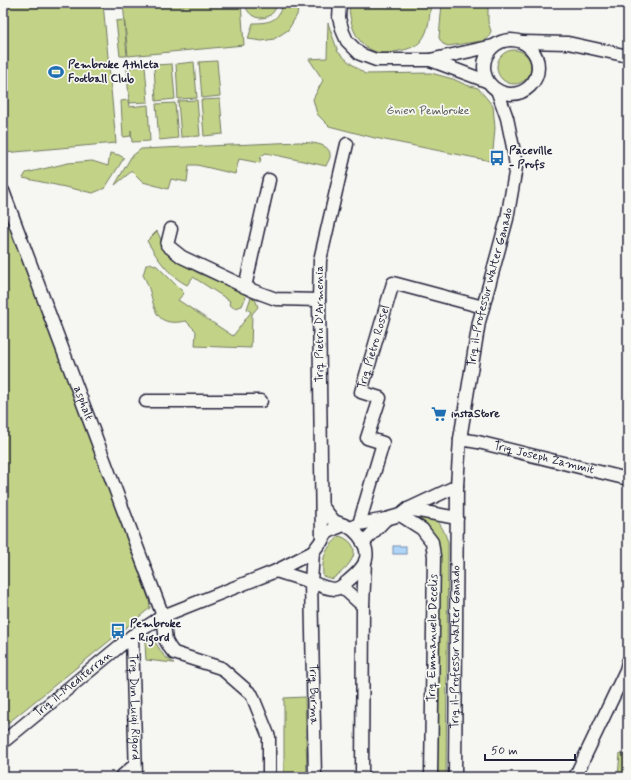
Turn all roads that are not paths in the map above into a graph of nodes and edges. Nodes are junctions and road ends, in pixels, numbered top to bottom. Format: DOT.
graph roads {
  1 [pos="340,3"];
  2 [pos="523,42"];
  3 [pos="493,46"];
  4 [pos="628,56"];
  5 [pos="430,60"];
  6 [pos="486,80"];
  7 [pos="497,90"];
  8 [pos="347,144"];
  9 [pos="269,180"];
  10 [pos="3,191"];
  11 [pos="171,229"];
  12 [pos="245,287"];
  13 [pos="319,300"];
  14 [pos="483,307"];
  15 [pos="146,401"];
  16 [pos="261,401"];
  17 [pos="460,439"];
  18 [pos="628,479"];
  19 [pos="457,486"];
  20 [pos="322,506"];
  21 [pos="404,512"];
  22 [pos="457,518"];
  23 [pos="386,519"];
  24 [pos="351,526"];
  25 [pos="322,541"];
  26 [pos="363,542"];
  27 [pos="313,552"];
  28 [pos="365,561"];
  29 [pos="276,571"];
  30 [pos="311,582"];
  31 [pos="342,587"];
  32 [pos="327,588"];
  33 [pos="363,606"];
  34 [pos="312,612"];
  35 [pos="163,616"];
  36 [pos="132,636"];
  37 [pos="628,662"];
  38 [pos="3,742"];
  39 [pos="135,765"];
  40 [pos="121,777"];
  41 [pos="136,777"];
  42 [pos="269,777"];
  43 [pos="315,777"];
  44 [pos="362,777"];
  45 [pos="431,777"];
  46 [pos="455,777"];
  47 [pos="575,777"];
  1 -- 5 [label="street"];
  2 -- 3 [label="street"];
  2 -- 4 [label="street"];
  2 -- 7 [label="street"];
  3 -- 5 [label="street"];
  3 -- 6 [label="street"];
  5 -- 6 [label="street"];
  6 -- 7 [label="street, Triq il-Professur Walter Ganado"];
  7 -- 14 [label="street, Triq il-Professur Walter Ganado"];
  8 -- 13 [label="street, Triq Pietru D'Armenia"];
  9 -- 12 [label="street"];
  10 -- 35 [label="street, asphalt"];
  11 -- 12 [label="street"];
  12 -- 13 [label="street"];
  13 -- 20 [label="street, Triq Pietru D'Armenia"];
  14 -- 17 [label="street, Triq il-Professur Walter Ganado"];
  14 -- 24 [label="street, Triq Pietro Rossel"];
  15 -- 16 [label="street"];
  17 -- 18 [label="street, Triq Joseph Zammit"];
  17 -- 19 [label="street, Triq il-Professur Walter Ganado"];
  19 -- 21 [label="street"];
  19 -- 22 [label="street, Triq il-Professur Walter Ganado"];
  20 -- 24 [label="street"];
  20 -- 25 [label="street, Triq Pietru D'Armenia"];
  21 -- 22 [label="street"];
  21 -- 23 [label="street"];
  21 -- 45 [label="street, Triq Emmanuele Decelis"];
  22 -- 46 [label="street, Triq il-Professur Walter Ganado"];
  23 -- 24 [label="street"];
  23 -- 26 [label="street"];
  24 -- 25 [label="street"];
  24 -- 26 [label="street"];
  25 -- 27 [label="street"];
  26 -- 28 [label="street"];
  27 -- 29 [label="street, Triq il-Mediterran"];
  27 -- 30 [label="street"];
  28 -- 31 [label="street"];
  28 -- 33 [label="street"];
  29 -- 30 [label="street"];
  29 -- 35 [label="street, Triq il-Mediterran"];
  30 -- 32 [label="street"];
  30 -- 34 [label="street, Triq Burma"];
  31 -- 32 [label="street"];
  31 -- 33 [label="street"];
  32 -- 34 [label="street"];
  33 -- 44 [label="street"];
  34 -- 43 [label="street, Triq Burma"];
  35 -- 36 [label="street, Triq il-Mediterran"];
  35 -- 42 [label="street, asphalt"];
  36 -- 38 [label="street, Triq il-Mediterran"];
  36 -- 39 [label="street, Triq Dun Luigi Rigord"];
  37 -- 47 [label="street"];
  39 -- 40 [label="street"];
  39 -- 41 [label="street, Triq Dun Luigi Rigord"];
}
